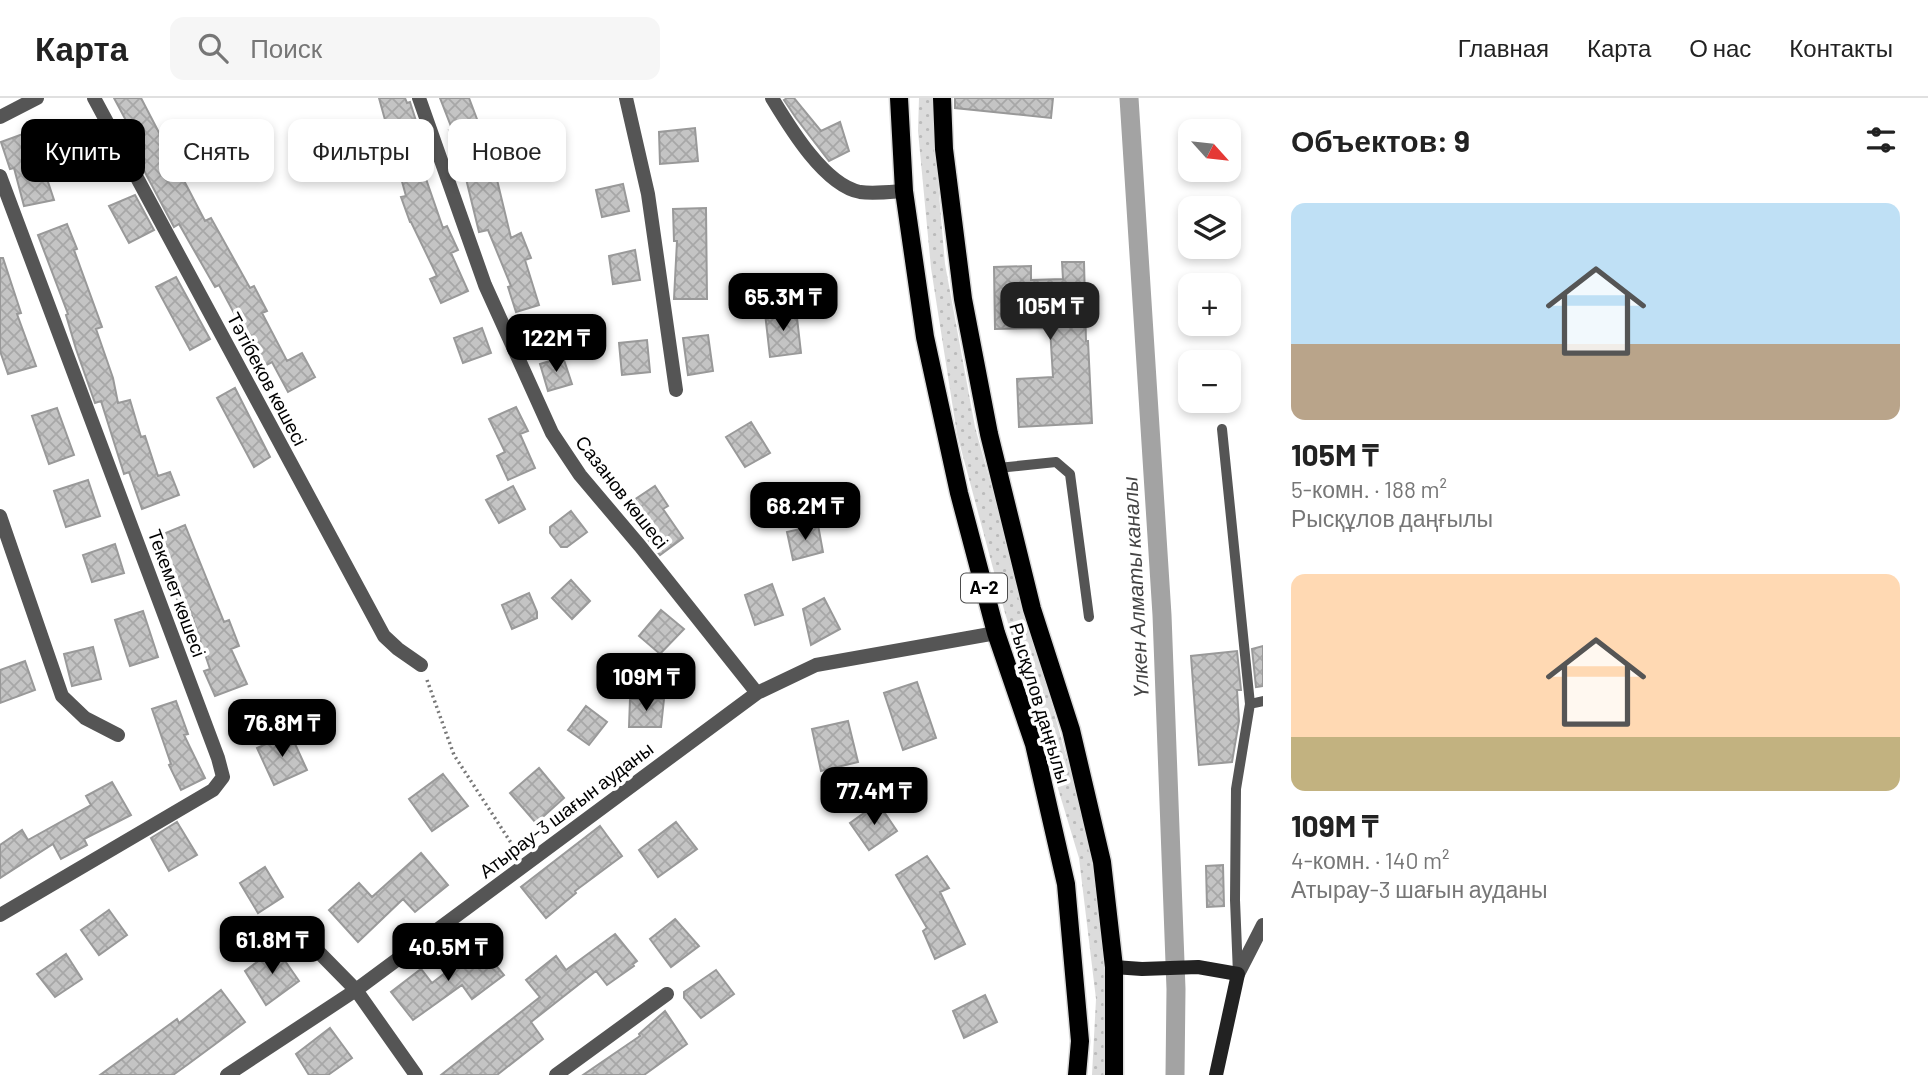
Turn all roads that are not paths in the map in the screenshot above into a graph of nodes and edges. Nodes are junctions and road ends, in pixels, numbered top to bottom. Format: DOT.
graph roads {
  1 [pos="37,98"];
  2 [pos="94,98"];
  3 [pos="419,98"];
  4 [pos="625,98"];
  5 [pos="772,98"];
  6 [pos="899,98"];
  7 [pos="942,98"];
  8 [pos="0,117"];
  9 [pos="0,176"];
  10 [pos="904,191"];
  11 [pos="676,390"];
  12 [pos="1222,429"];
  13 [pos="998,468"];
  14 [pos="0,516"];
  15 [pos="1089,617"];
  16 [pos="996,633"];
  17 [pos="421,665"];
  18 [pos="757,693"];
  19 [pos="1263,701"];
  20 [pos="1250,704"];
  21 [pos="118,735"];
  22 [pos="0,915"];
  23 [pos="1263,925"];
  24 [pos="297,930"];
  25 [pos="1114,967"];
  26 [pos="1238,974"];
  27 [pos="356,990"];
  28 [pos="667,994"];
  29 [pos="227,1075"];
  30 [pos="415,1075"];
  31 [pos="556,1075"];
  32 [pos="1077,1075"];
  33 [pos="1114,1075"];
  34 [pos="1216,1075"];
  1 -- 8 [label="street"];
  2 -- 17 [label="street, Тәтібеков көшесі"];
  3 -- 18 [label="street, Сазанов көшесі"];
  4 -- 11 [label="street"];
  5 -- 10 [label="street"];
  6 -- 10 [label="main road, Рысқұлов даңғылы / A-2"];
  7 -- 13 [label="main road, Рысқұлов даңғылы / A-2"];
  9 -- 22 [label="street, Текемет көшесі"];
  10 -- 16 [label="main road, Рысқұлов даңғылы / A-2"];
  12 -- 20 [label="lane"];
  13 -- 15 [label="lane"];
  13 -- 25 [label="main road, Рысқұлов даңғылы / A-2"];
  14 -- 21 [label="street"];
  16 -- 18 [label="street, Атырау-3 шағын ауданы"];
  16 -- 32 [label="main road, Рысқұлов даңғылы / A-2"];
  18 -- 27 [label="street, Атырау-3 шағын ауданы"];
  19 -- 20 [label="lane"];
  20 -- 26 [label="lane"];
  23 -- 26 [label="street"];
  24 -- 27 [label="street"];
  25 -- 26 [label="street"];
  25 -- 33 [label="main road, Рысқұлов даңғылы / A-2"];
  26 -- 34 [label="street"];
  27 -- 29 [label="street, Атырау-3 шағын ауданы"];
  27 -- 30 [label="street"];
  28 -- 31 [label="street"];
}
